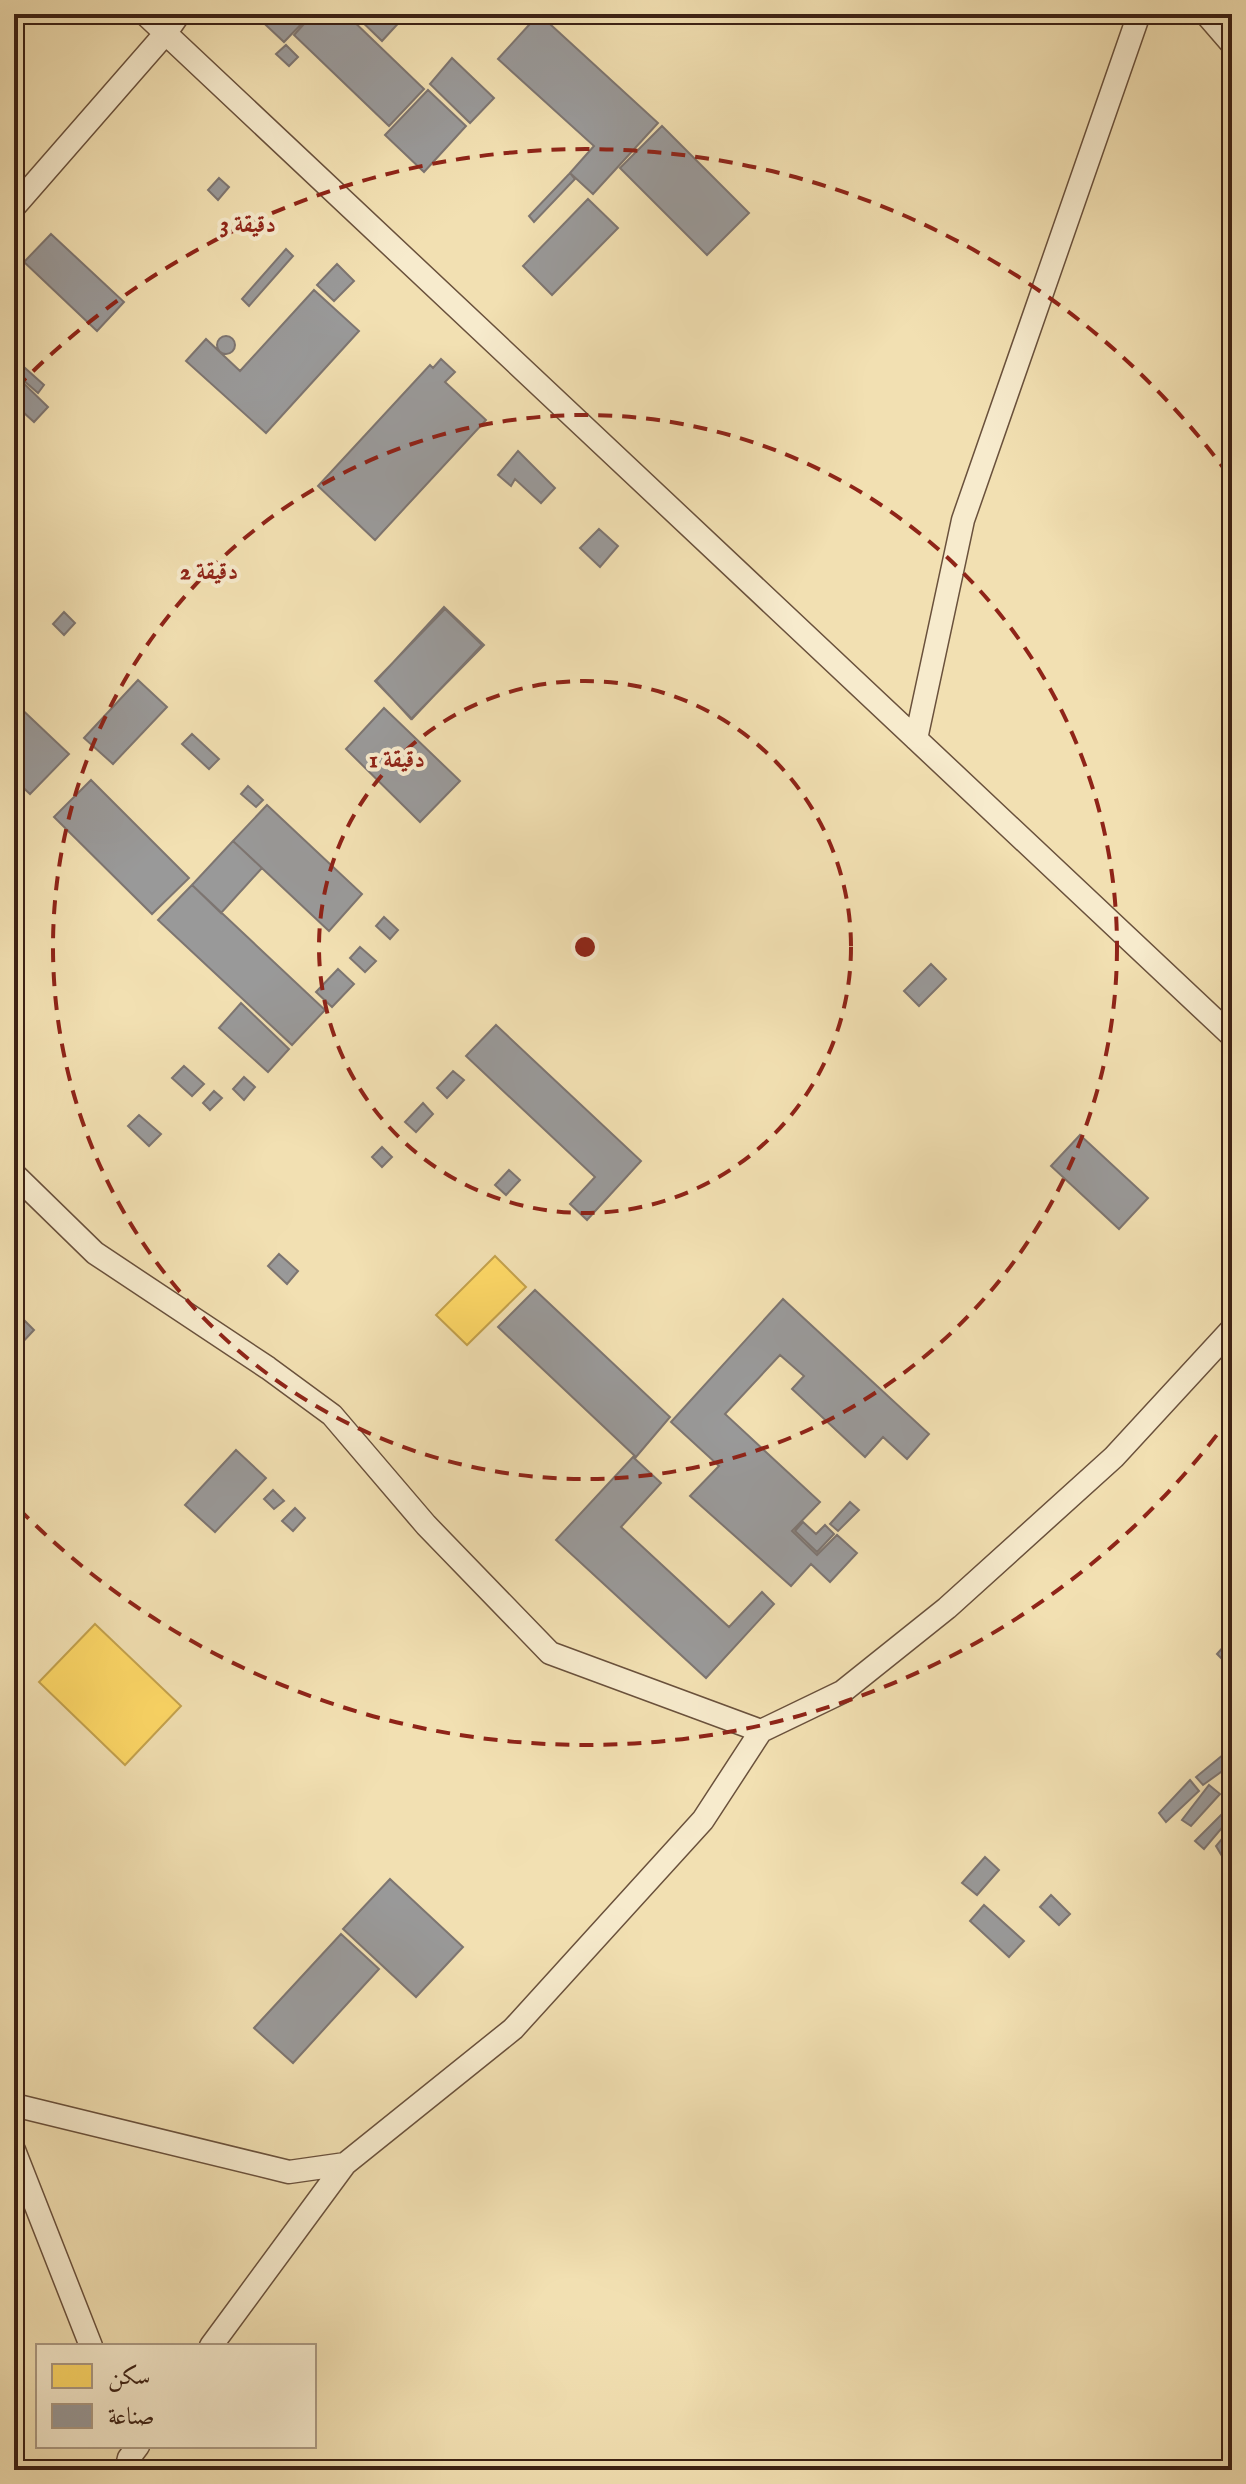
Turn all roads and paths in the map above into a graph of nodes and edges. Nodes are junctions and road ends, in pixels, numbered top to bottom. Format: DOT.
graph roads {
  1 [pos="145,14"];
  2 [pos="179,14"];
  3 [pos="1139,14"];
  4 [pos="1206,14"];
  5 [pos="165,34"];
  6 [pos="1232,44"];
  7 [pos="14,207"];
  8 [pos="916,739"];
  9 [pos="1232,1036"];
  10 [pos="14,1174"];
  11 [pos="1232,1329"];
  12 [pos="761,1731"];
  13 [pos="14,2105"];
  14 [pos="14,2150"];
  15 [pos="345,2164"];
  16 [pos="90,2344"];
  17 [pos="212,2344"];
  1 -- 5 [label="street"];
  2 -- 5 [label="street"];
  3 -- 8 [label="street"];
  4 -- 6 [label="street"];
  5 -- 7 [label="street"];
  5 -- 8 [label="street"];
  8 -- 9 [label="street"];
  10 -- 12 [label="street"];
  11 -- 12 [label="street"];
  12 -- 15 [label="street"];
  13 -- 15 [label="street"];
  14 -- 16 [label="street"];
  15 -- 17 [label="street"];
}
